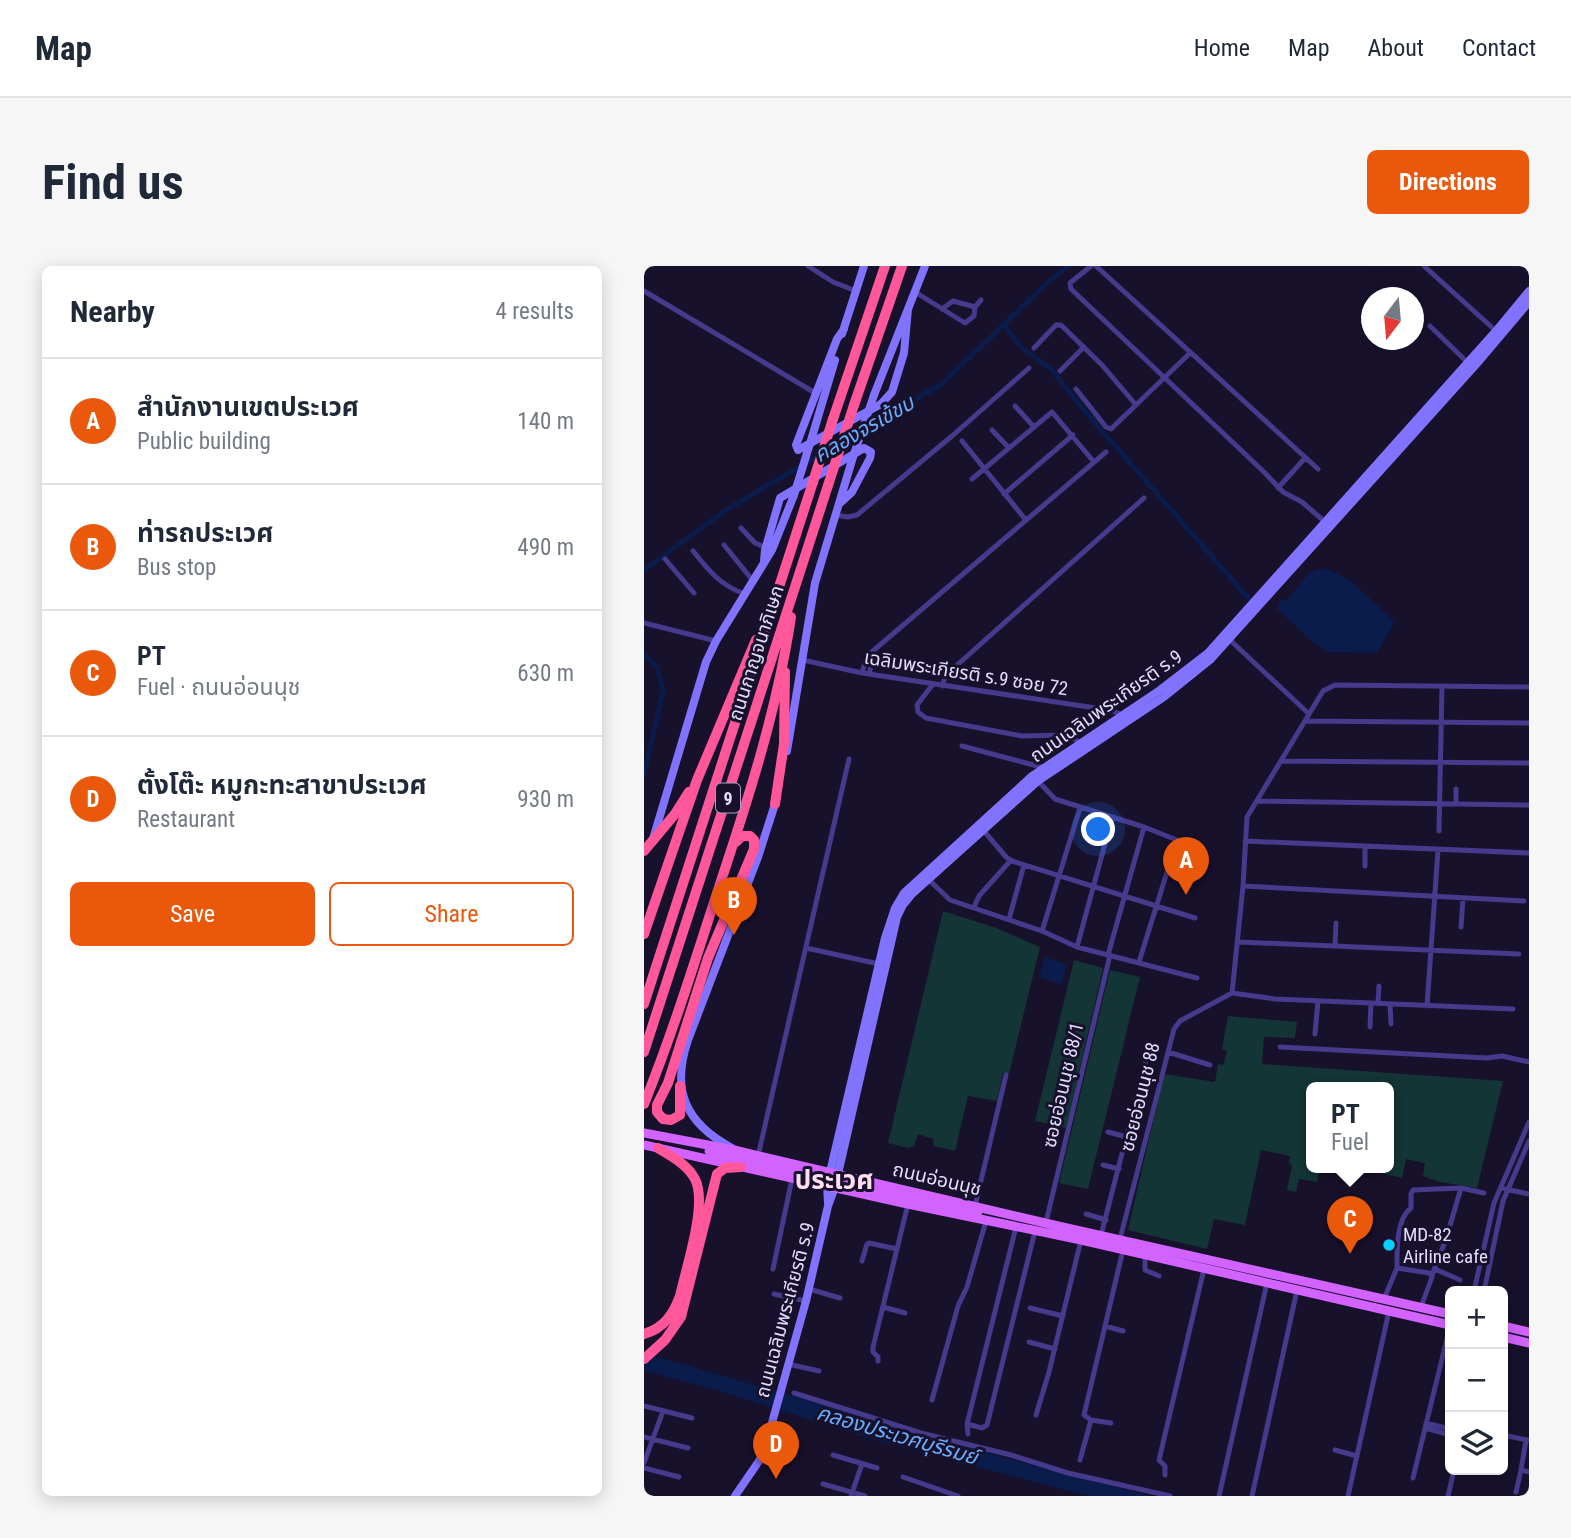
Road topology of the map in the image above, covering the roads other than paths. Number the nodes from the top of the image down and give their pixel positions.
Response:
1 (808, 266) edge
2 (864, 266) edge
3 (885, 266) edge
4 (902, 266) edge
5 (925, 266) edge
6 (1094, 266) edge
7 (1424, 266) edge
8 (644, 291) edge
9 (856, 291) junction
10 (1529, 291) edge
11 (915, 292) junction
12 (981, 300) dead end
13 (1529, 302) edge
14 (975, 307) junction
15 (908, 309) junction
16 (942, 309) junction
17 (1430, 326) dead end
18 (844, 329) junction
19 (1496, 331) junction
20 (1084, 347) junction
21 (1034, 348) dead end
22 (1190, 353) junction
23 (1467, 362) junction
24 (1029, 368) dead end
25 (1060, 371) dead end
26 (1163, 377) junction
27 (1076, 389) dead end
28 (817, 394) junction
29 (1136, 405) junction
30 (1016, 406) dead end
31 (1034, 427) junction
32 (992, 430) dead end
33 (1073, 435) junction
34 (961, 441) dead end
35 (1009, 448) junction
36 (1106, 452) dead end
37 (1305, 458) junction
38 (1094, 461) junction
39 (984, 469) junction
40 (1318, 469) dead end
41 (972, 479) dead end
42 (1278, 488) junction
43 (1004, 494) junction
44 (1144, 498) dead end
45 (838, 505) junction
46 (835, 515) junction
47 (1025, 519) junction
48 (1325, 522) junction
49 (741, 528) dead end
50 (724, 545) dead end
51 (765, 547) junction
52 (693, 551) dead end
53 (665, 559) dead end
54 (765, 564) junction
55 (754, 582) junction
56 (796, 585) junction
57 (694, 593) dead end
58 (746, 594) junction
59 (775, 600) junction
60 (644, 623) edge
61 (1230, 640) junction
62 (716, 641) junction
63 (785, 657) junction
64 (803, 660) junction
65 (866, 674) junction
66 (933, 684) junction
67 (942, 686) junction
68 (1441, 686) junction
69 (1529, 687) edge
70 (1308, 713) junction
71 (1124, 715) junction
72 (1304, 721) junction
73 (1441, 722) junction
74 (1529, 723) edge
75 (1082, 743) junction
76 (962, 746) dead end
77 (849, 759) dead end
78 (1282, 761) junction
79 (1441, 762) junction
80 (1529, 763) edge
81 (1045, 768) junction
82 (697, 780) junction
83 (1038, 781) junction
84 (1456, 789) dead end
85 (1257, 801) junction
86 (775, 804) junction
87 (1441, 804) junction
88 (1456, 804) junction
89 (1529, 805) edge
90 (1080, 808) junction
91 (1112, 818) junction
92 (1144, 827) junction
93 (983, 830) junction
94 (1440, 831) dead end
95 (1245, 841) junction
96 (652, 842) junction
97 (1365, 847) junction
98 (1438, 850) junction
99 (644, 851) edge
100 (1529, 853) edge
101 (1011, 860) junction
102 (1024, 865) junction
103 (1365, 866) dead end
104 (723, 875) junction
105 (1058, 876) junction
106 (928, 879) junction
107 (1092, 885) junction
108 (1243, 886) junction
109 (1123, 895) junction
110 (1435, 897) junction
111 (1463, 898) junction
112 (1524, 901) dead end
113 (1157, 905) junction
114 (974, 908) junction
115 (1195, 918) dead end
116 (1009, 919) junction
117 (1336, 923) dead end
118 (1461, 928) dead end
119 (1042, 931) junction
120 (644, 934) edge
121 (1238, 942) junction
122 (1335, 946) junction
123 (1077, 947) junction
124 (806, 948) junction
125 (1432, 951) junction
126 (1519, 954) dead end
127 (1109, 955) junction
128 (1139, 962) junction
129 (879, 964) junction
130 (1197, 978) dead end
131 (1378, 986) dead end
132 (1232, 993) junction
133 (1318, 1001) junction
134 (1374, 1003) junction
135 (644, 1004) edge
136 (1390, 1004) junction
137 (1427, 1006) junction
138 (1513, 1009) dead end
139 (1391, 1024) dead end
140 (1370, 1027) dead end
141 (1315, 1034) dead end
142 (1280, 1047) dead end
143 (1149, 1049) dead end
144 (644, 1052) edge
145 (1168, 1052) junction
146 (1529, 1062) edge
147 (1210, 1065) dead end
148 (1006, 1076) dead end
149 (680, 1086) junction
150 (664, 1090) junction
151 (644, 1106) edge
152 (1529, 1122) edge
153 (1108, 1132) dead end
154 (644, 1133) edge
155 (1127, 1137) junction
156 (1529, 1141) edge
157 (644, 1143) edge
158 (658, 1144) junction
159 (734, 1150) junction
160 (758, 1156) junction
161 (1103, 1165) dead end
162 (741, 1167) junction
163 (808, 1168) junction
164 (1118, 1169) junction
165 (834, 1173) junction
166 (792, 1178) junction
167 (860, 1179) junction
168 (805, 1181) junction
169 (831, 1186) junction
170 (1500, 1186) junction
171 (1461, 1188) junction
172 (1508, 1190) junction
173 (858, 1192) junction
174 (1484, 1193) dead end
175 (1529, 1194) edge
176 (908, 1204) junction
177 (977, 1209) junction
178 (1086, 1214) dead end
179 (1105, 1220) junction
180 (986, 1221) junction
181 (1046, 1222) junction
182 (1016, 1227) junction
183 (1034, 1228) junction
184 (1056, 1231) junction
185 (1101, 1235) junction
186 (1121, 1239) junction
187 (1081, 1240) junction
188 (897, 1249) junction
189 (1123, 1250) junction
190 (1145, 1255) junction
191 (862, 1261) dead end
192 (1397, 1268) junction
193 (773, 1269) dead end
194 (1204, 1269) junction
195 (1433, 1272) junction
196 (1159, 1276) dead end
197 (1460, 1280) dead end
198 (1267, 1283) junction
199 (1475, 1286) edge
200 (1485, 1286) edge
201 (808, 1289) junction
202 (1297, 1290) junction
203 (774, 1294) dead end
204 (840, 1298) dead end
205 (1384, 1300) junction
206 (806, 1301) junction
207 (883, 1307) junction
208 (1421, 1307) junction
209 (1030, 1308) dead end
210 (1389, 1311) junction
211 (678, 1313) junction
212 (905, 1313) dead end
213 (1445, 1313) edge
214 (1063, 1316) junction
215 (1445, 1324) edge
216 (1105, 1326) junction
217 (1508, 1327) edge
218 (1123, 1331) dead end
219 (1529, 1332) edge
220 (644, 1335) edge
221 (1508, 1338) edge
222 (1029, 1342) dead end
223 (1529, 1343) edge
224 (1445, 1346) edge
225 (1055, 1349) junction
226 (644, 1359) edge
227 (878, 1361) dead end
228 (788, 1364) junction
229 (819, 1371) dead end
230 (794, 1393) dead end
231 (932, 1400) dead end
232 (644, 1406) edge
233 (663, 1411) junction
234 (1036, 1415) dead end
235 (692, 1418) dead end
236 (1091, 1420) junction
237 (1111, 1423) dead end
238 (967, 1424) junction
239 (1426, 1426) junction
240 (1445, 1428) edge
241 (1445, 1433) edge
242 (968, 1434) dead end
243 (1508, 1436) edge
244 (644, 1437) edge
245 (654, 1439) junction
246 (1527, 1440) edge
247 (688, 1448) dead end
248 (1335, 1450) dead end
249 (833, 1455) dead end
250 (1357, 1456) junction
251 (1080, 1460) dead end
252 (862, 1464) junction
253 (644, 1466) edge
254 (877, 1468) dead end
255 (1521, 1469) junction
256 (1529, 1472) edge
257 (1165, 1475) dead end
258 (1453, 1475) edge
259 (679, 1477) dead end
260 (903, 1477) dead end
261 (1413, 1478) dead end
262 (823, 1484) dead end
263 (1516, 1492) dead end
264 (935, 1493) edge
265 (852, 1494) edge
266 (735, 1496) edge
267 (864, 1496) edge
268 (958, 1496) edge
269 (1170, 1496) edge
270 (1219, 1496) edge
271 (1252, 1496) edge
272 (1348, 1496) edge
273 (1448, 1496) edge

1 - 9 street
2 - 9 main road
3 - 59 highway, ถนนกาญจนาภิเษก / 9, bridge
4 - 56 highway, ถนนกาญจนาภิเษก / 9, bridge
5 - 11 main road
6 - 22 street
6 - 26 street
7 - 19 street
8 - 28 street
9 - 18 main road
10 - 19 main road, ถนนเฉลิมพระเกียรติ ร.9
11 - 15 main road
11 - 16 street
12 - 14 street
13 - 61 main road, ถนนเฉลิมพระเกียรติ ร.9
14 - 16 street
14 - 16 street
15 - 28 main road
15 - 45 main road, bridge
17 - 23 street
18 - 28 main road
18 - 54 main road, bridge
19 - 23 main road, ถนนเฉลิมพระเกียรติ ร.9
20 - 21 street
20 - 25 street
20 - 29 street
22 - 26 street
22 - 37 street
23 - 48 main road, ถนนเฉลิมพระเกียรติ ร.9
24 - 46 street
26 - 29 street
26 - 42 street
27 - 29 street
30 - 31 street
31 - 33 street
31 - 35 street
32 - 35 street
33 - 38 street
33 - 43 street
34 - 39 street
35 - 39 street
36 - 38 street
37 - 40 street
37 - 42 street
38 - 47 street
39 - 41 street
39 - 43 street
42 - 48 street
43 - 47 street
44 - 67 street
45 - 46 main road
45 - 51 main road
46 - 64 main road
47 - 65 street
48 - 71 main road, ถนนเฉลิมพระเกียรติ ร.9
49 - 51 street
50 - 55 street
51 - 54 main road
52 - 58 street
53 - 57 street
54 - 55 main road
55 - 58 main road
56 - 63 highway
56 - 144 highway, ถนนกาญจนาภิเษก / 9
58 - 62 main road
59 - 82 highway
59 - 135 highway, ถนนกาญจนาภิเษก / 9
60 - 62 street
61 - 70 street
61 - 83 main road, ถนนเฉลิมพระเกียรติ ร.9
62 - 96 main road
63 - 86 highway
63 - 104 highway
64 - 65 street, เฉลิมพระเกียรติ ร.9 ซอย 72
64 - 86 main road
65 - 66 street, เฉลิมพระเกียรติ ร.9 ซอย 72
66 - 67 street, เฉลิมพระเกียรติ ร.9 ซอย 72
66 - 75 street
67 - 71 street, เฉลิมพระเกียรติ ร.9 ซอย 72
68 - 69 street
68 - 70 street
68 - 73 street
70 - 72 street
71 - 75 main road, ถนนเฉลิมพระเกียรติ ร.9
72 - 73 street
72 - 78 street
73 - 74 street
73 - 79 street
75 - 81 main road, ถนนเฉลิมพระเกียรติ ร.9
76 - 81 street
77 - 124 street
78 - 79 street
78 - 85 street
79 - 80 street
79 - 87 street
81 - 129 main road, ถนนเฉลิมพระเกียรติ ร.9
82 - 96 highway
82 - 120 highway
83 - 90 street
83 - 93 main road, ถนนเฉลิมพระเกียรติ ร.9
84 - 88 street
85 - 87 street
85 - 95 street
86 - 149 main road
87 - 88 street
87 - 94 street
88 - 89 street
90 - 91 street
90 - 105 street
91 - 92 street
91 - 107 street
92 - 109 street, ซอยอ่อนนุช 88/1
92 - 113 street
93 - 101 street
93 - 106 main road, ถนนเฉลิมพระเกียรติ ร.9
95 - 97 street
95 - 108 street
96 - 99 highway
97 - 98 street
97 - 103 street
98 - 100 street
98 - 110 street
101 - 102 street
101 - 114 street
102 - 105 street
102 - 116 street
104 - 150 highway
104 - 151 highway
105 - 107 street
105 - 119 street
106 - 114 street
106 - 165 main road, ถนนเฉลิมพระเกียรติ ร.9
107 - 109 street
107 - 123 street
108 - 110 street
108 - 121 street
109 - 113 street
109 - 127 street, ซอยอ่อนนุช 88/1
110 - 111 street
110 - 125 street
111 - 112 street
111 - 118 street
113 - 115 street
113 - 128 street
114 - 116 street
116 - 119 street
117 - 122 street
119 - 123 street
121 - 122 street
121 - 132 street
122 - 125 street
123 - 127 street
124 - 129 street
124 - 160 street
125 - 126 street
125 - 137 street
127 - 128 street
127 - 181 street, ซอยอ่อนนุช 88/1
128 - 130 street
129 - 165 main road, ถนนเฉลิมพระเกียรติ ร.9
131 - 134 street
132 - 133 street
132 - 145 street, ซอยอ่อนนุช 88
133 - 134 street
133 - 141 street
134 - 136 street
134 - 140 street
136 - 137 street
136 - 139 street
137 - 138 street
142 - 146 street
143 - 155 street
145 - 147 street
145 - 186 street, ซอยอ่อนนุช 88
148 - 177 street
149 - 150 highway
149 - 159 main road
150 - 151 highway
152 - 170 street
153 - 155 street
154 - 158 main road, ถนนอ่อนนุช
154 - 159 main road, ถนนอ่อนนุช
155 - 164 street
156 - 172 street
157 - 158 main road, ถนนอ่อนนุช
158 - 162 main road, ถนนอ่อนนุช
158 - 177 main road, ถนนอ่อนนุช, bridge
158 - 211 highway
159 - 160 main road, ถนนอ่อนนุช
160 - 163 main road, ถนนอ่อนนุช
161 - 164 street
162 - 166 main road, ถนนอ่อนนุช
162 - 211 highway
163 - 165 main road, ถนนอ่อนนุช
163 - 168 main road
164 - 179 street
165 - 167 main road, ถนนอ่อนนุช
165 - 169 main road, ถนนเฉลิมพระเกียรติ ร.9
166 - 168 main road, ถนนอ่อนนุช
166 - 193 street
167 - 173 main road
167 - 177 main road, ถนนอ่อนนุช
168 - 169 main road, ถนนอ่อนนุช
169 - 173 main road, ถนนอ่อนนุช
169 - 201 main road, ถนนเฉลิมพระเกียรติ ร.9
170 - 172 street
170 - 199 street
171 - 174 street
171 - 192 street
171 - 195 street
172 - 175 street
172 - 200 street
173 - 176 main road, ถนนอ่อนนุช
176 - 180 main road, ถนนอ่อนนุช
176 - 188 street
177 - 181 main road, ถนนอ่อนนุช
177 - 183 main road, ถนนอ่อนนุช
178 - 179 street
179 - 185 street
180 - 182 main road, ถนนอ่อนนุช
180 - 231 street
181 - 184 main road, ถนนอ่อนนุช
182 - 183 main road, ถนนอ่อนนุช
182 - 238 street
183 - 184 main road, ถนนอ่อนนุช
183 - 238 street
184 - 185 main road, ถนนอ่อนนุช
184 - 187 main road, ถนนอ่อนนุช
185 - 186 main road, ถนนอ่อนนุช
186 - 205 main road, ถนนอ่อนนุช
187 - 189 main road, ถนนอ่อนนุช
187 - 214 street
188 - 191 street
188 - 207 street
189 - 190 main road, ถนนอ่อนนุช
189 - 216 street
190 - 194 main road, ถนนอ่อนนุช
190 - 196 street
192 - 195 street
192 - 205 street
194 - 198 main road, ถนนอ่อนนุช
194 - 257 street
195 - 197 street
195 - 208 street
198 - 202 main road, ถนนอ่อนนุช
198 - 270 street
201 - 204 street
201 - 206 main road, ถนนเฉลิมพระเกียรติ ร.9
202 - 210 main road, ถนนอ่อนนุช
202 - 271 street
203 - 206 street
205 - 208 main road, ถนนอ่อนนุช
206 - 228 main road, ถนนเฉลิมพระเกียรติ ร.9
207 - 212 street
207 - 227 street
208 - 213 main road, ถนนอ่อนนุช
209 - 214 street
210 - 215 main road, ถนนอ่อนนุช
210 - 250 street
211 - 220 highway
211 - 226 highway
214 - 225 street
216 - 218 street
216 - 236 street
217 - 219 main road
221 - 223 main road
222 - 225 street
224 - 239 street
225 - 234 street
228 - 229 street
228 - 266 main road, ถนนเฉลิมพระเกียรติ ร.9
230 - 269 street
232 - 233 street
233 - 235 street
233 - 245 street
236 - 237 street
236 - 251 street
238 - 242 street
239 - 240 street
239 - 241 street
239 - 261 street
243 - 246 street
244 - 245 street
245 - 247 street
245 - 253 street
246 - 255 street
248 - 250 street
249 - 252 street
250 - 272 street
252 - 254 street
252 - 265 street
253 - 259 street
255 - 256 street
255 - 263 street
258 - 273 street
260 - 264 street
262 - 265 street
264 - 268 street
265 - 267 street

